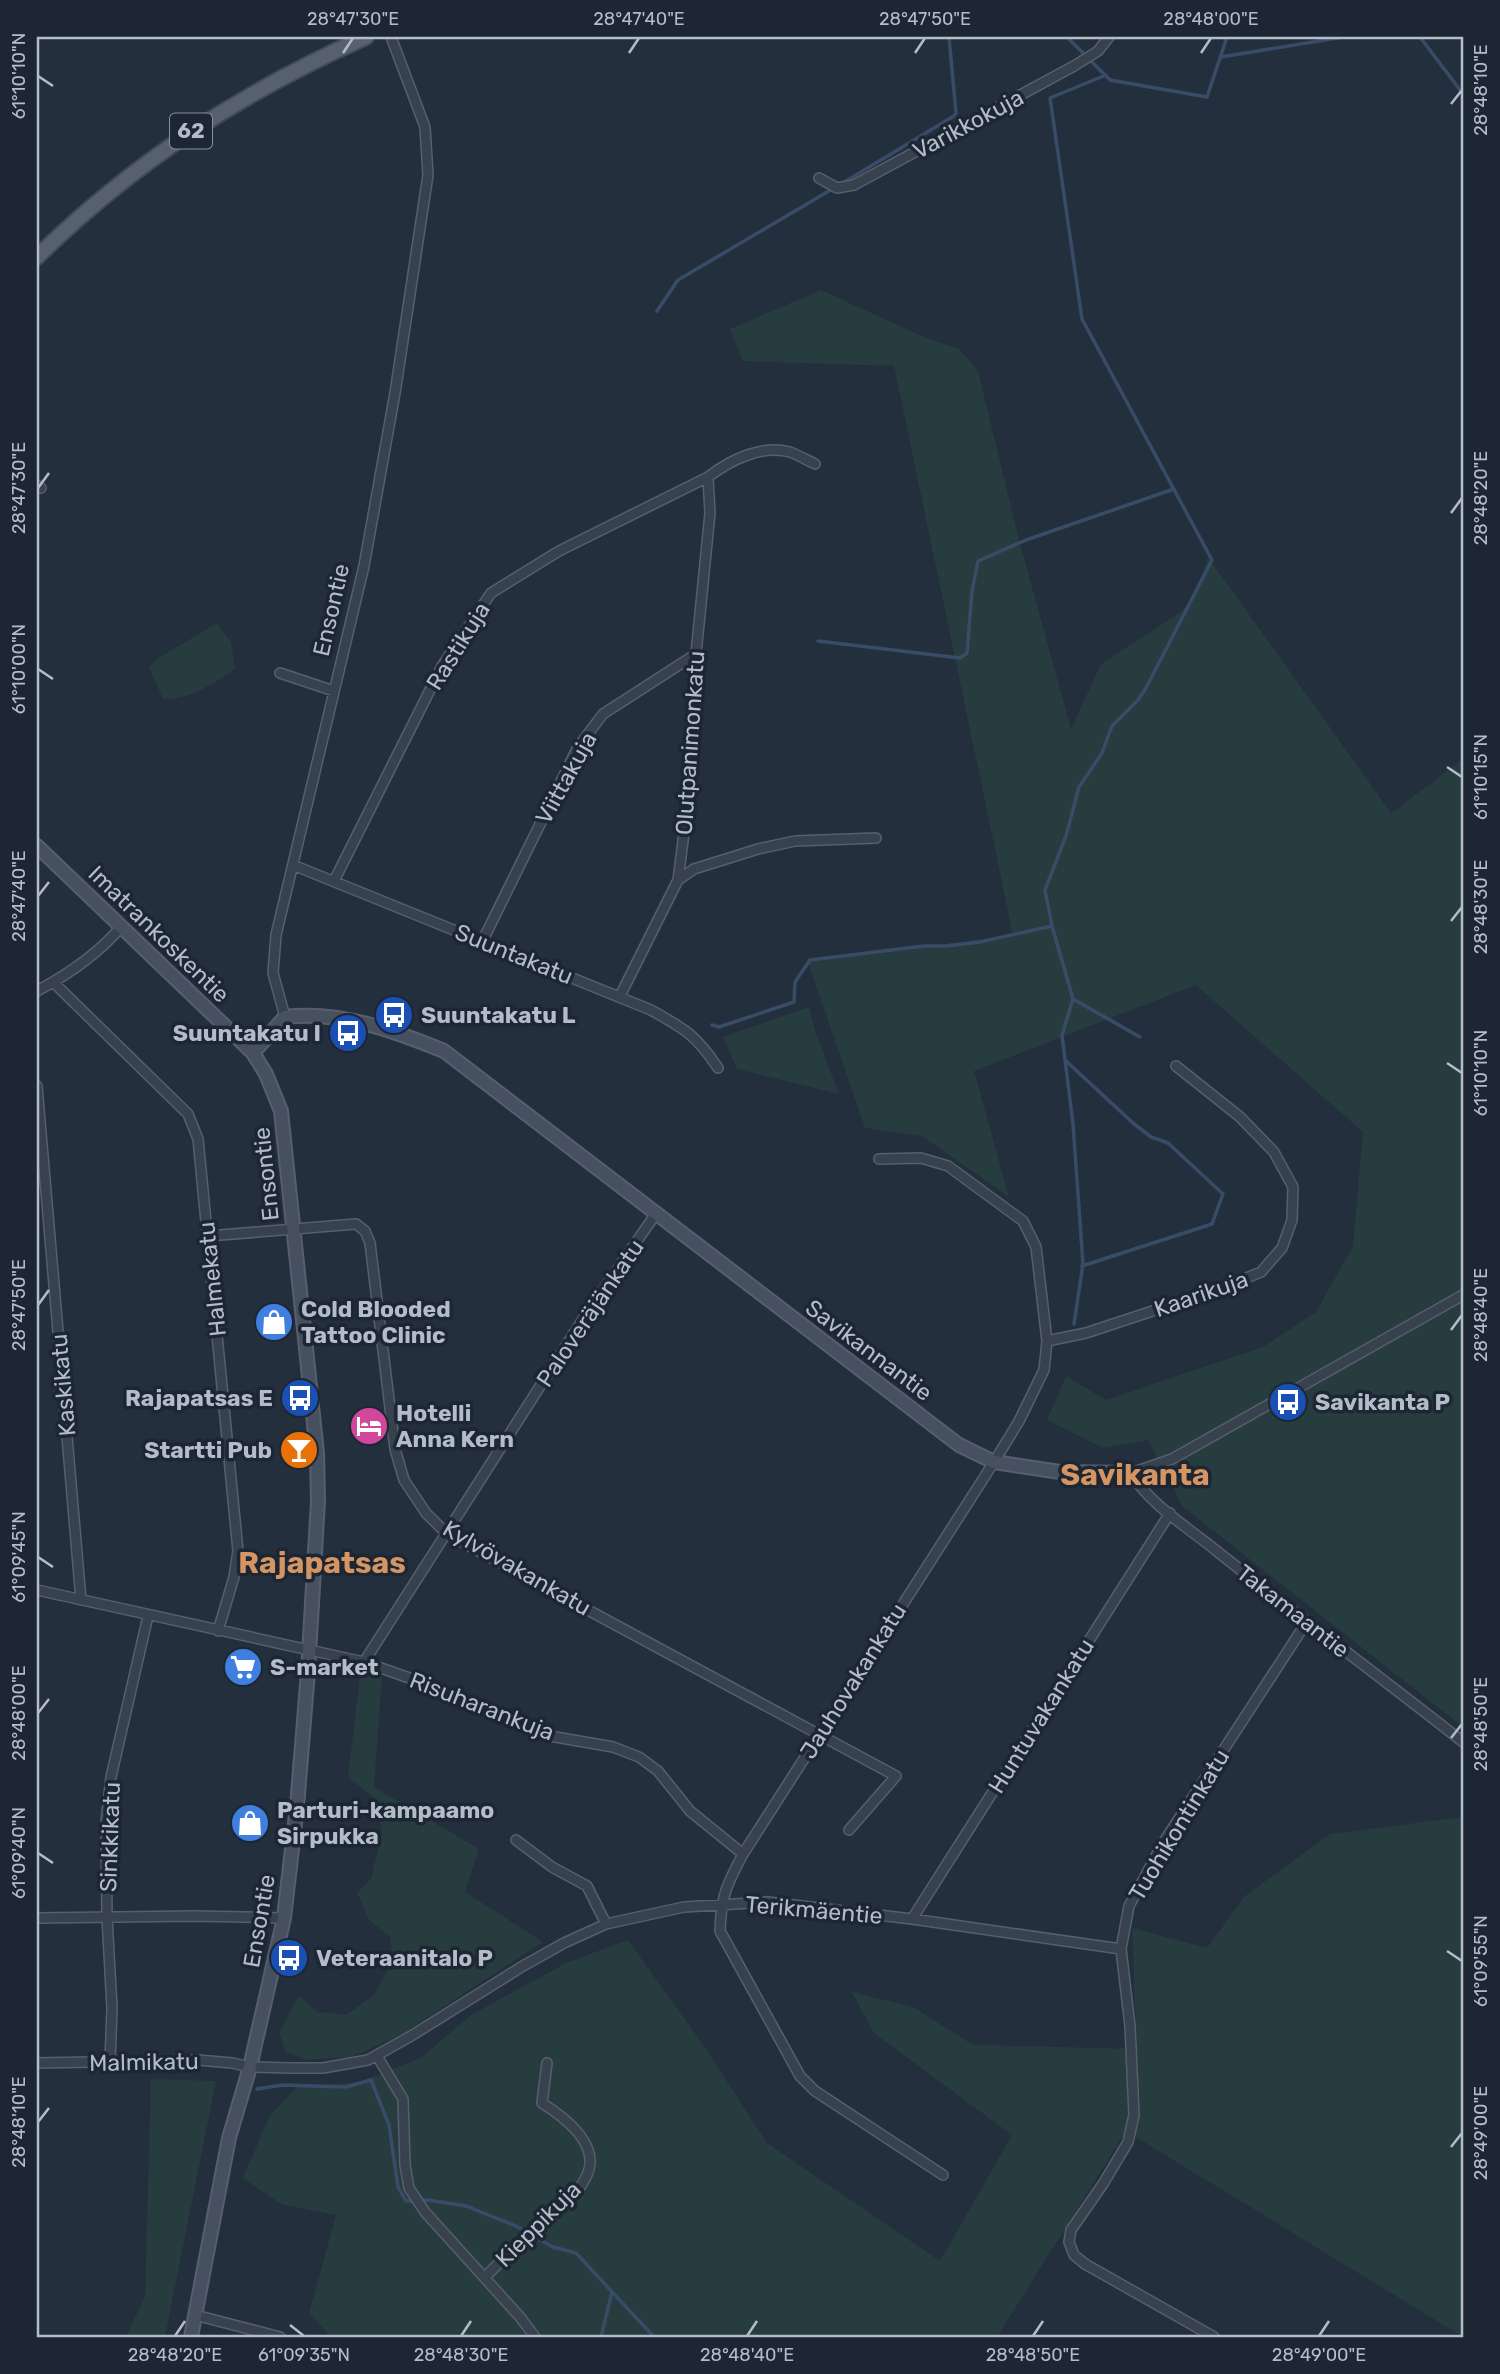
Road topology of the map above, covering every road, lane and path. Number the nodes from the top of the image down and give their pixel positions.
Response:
1 (366, 37) edge
2 (391, 37) edge
3 (1109, 37) edge
4 (820, 178) dead end
5 (37, 257) edge
6 (815, 464) dead end
7 (708, 477) junction
8 (695, 654) junction
9 (280, 673) dead end
10 (334, 691) junction
11 (876, 838) dead end
12 (37, 846) edge
13 (293, 865) junction
14 (678, 880) junction
15 (334, 881) junction
16 (121, 927) junction
17 (482, 942) junction
18 (53, 982) junction
19 (37, 991) edge
20 (620, 996) junction
21 (285, 1017) junction
22 (253, 1053) junction
23 (1176, 1066) dead end
24 (718, 1068) dead end
25 (37, 1086) edge
26 (879, 1159) dead end
27 (657, 1212) junction
28 (293, 1230) junction
29 (208, 1236) junction
30 (1463, 1295) edge
31 (1047, 1341) junction
32 (993, 1462) junction
33 (1131, 1473) junction
34 (1170, 1513) junction
35 (447, 1534) junction
36 (37, 1590) edge
37 (81, 1600) junction
38 (148, 1616) junction
39 (1306, 1623) junction
40 (218, 1631) junction
41 (309, 1651) junction
42 (364, 1662) junction
43 (820, 1734) junction
44 (1463, 1742) edge
45 (849, 1830) dead end
46 (516, 1840) dead end
47 (743, 1853) junction
48 (721, 1904) junction
49 (107, 1917) junction
50 (284, 1917) junction
51 (37, 1918) edge
52 (912, 1919) junction
53 (606, 1924) junction
54 (1121, 1949) junction
55 (377, 2056) junction
56 (37, 2063) edge
57 (110, 2063) junction
58 (547, 2063) dead end
59 (250, 2067) junction
60 (943, 2175) dead end
61 (485, 2277) junction
62 (195, 2315) junction
63 (191, 2337) edge
64 (280, 2337) edge
65 (536, 2337) edge
66 (1214, 2337) edge

1 - 5 main road, 62
2 - 10 street, Ensontie
3 - 4 street, Varikkokuja
6 - 7 street, Rastikuja
7 - 8 street, Olutpanimonkatu
7 - 15 street, Rastikuja
8 - 14 street, Olutpanimonkatu
8 - 17 street, Viittakuja
9 - 10 street
10 - 13 street, Ensontie
11 - 14 street
12 - 16 street, Imatrankoskentie
13 - 15 street, Suuntakatu
13 - 21 street, Ensontie
14 - 20 street, Olutpanimonkatu
15 - 17 street, Suuntakatu
16 - 18 street
16 - 22 street, Imatrankoskentie
17 - 20 street, Suuntakatu
18 - 19 street
18 - 29 street, Halmekatu
20 - 24 street, Suuntakatu
21 - 22 street
21 - 27 street, Savikannantie
22 - 28 street, Ensontie
23 - 31 street, Kaarikuja
25 - 37 street, Kaskikatu
26 - 31 street, Jauhovakankatu
27 - 32 street, Savikannantie
27 - 35 street, Paloveräjänkatu
28 - 29 street, Kylvövakankatu
28 - 35 street, Kylvövakankatu
28 - 41 street, Ensontie
29 - 40 street, Halmekatu
30 - 33 street, Savikannantie
31 - 32 street, Jauhovakankatu
32 - 33 street, Savikannantie
32 - 43 street, Jauhovakankatu
33 - 34 street, Takamaantie
34 - 39 street, Takamaantie
34 - 52 street, Huntuvakankatu
35 - 42 street, Paloveräjänkatu
35 - 43 street, Kylvövakankatu
36 - 37 street, Risuharankuja
37 - 38 street, Risuharankuja
38 - 40 street, Risuharankuja
38 - 49 street, Sinkkikatu
39 - 44 street, Takamaantie
39 - 54 street, Tuohikontinkatu
40 - 41 street, Risuharankuja
41 - 42 street, Risuharankuja
41 - 50 street, Ensontie
42 - 47 street, Risuharankuja
43 - 45 street, Kylvövakankatu
43 - 47 street, Jauhovakankatu
46 - 53 street
47 - 48 street, Jauhovakankatu
48 - 52 street, Terikmäentie
48 - 53 street, Terikmäentie
48 - 60 street
49 - 50 street
49 - 51 street
49 - 57 street, Sinkkikatu
50 - 59 street, Ensontie
52 - 54 street, Terikmäentie
53 - 55 street, Terikmäentie
54 - 66 street, Tuohikontinkatu
55 - 59 street, Terikmäentie
55 - 61 street
56 - 57 street, Malmikatu
57 - 59 street, Malmikatu
58 - 61 street, Kieppikuja
59 - 62 street, Ensontie
61 - 65 street
62 - 63 street, Ensontie
62 - 64 street

